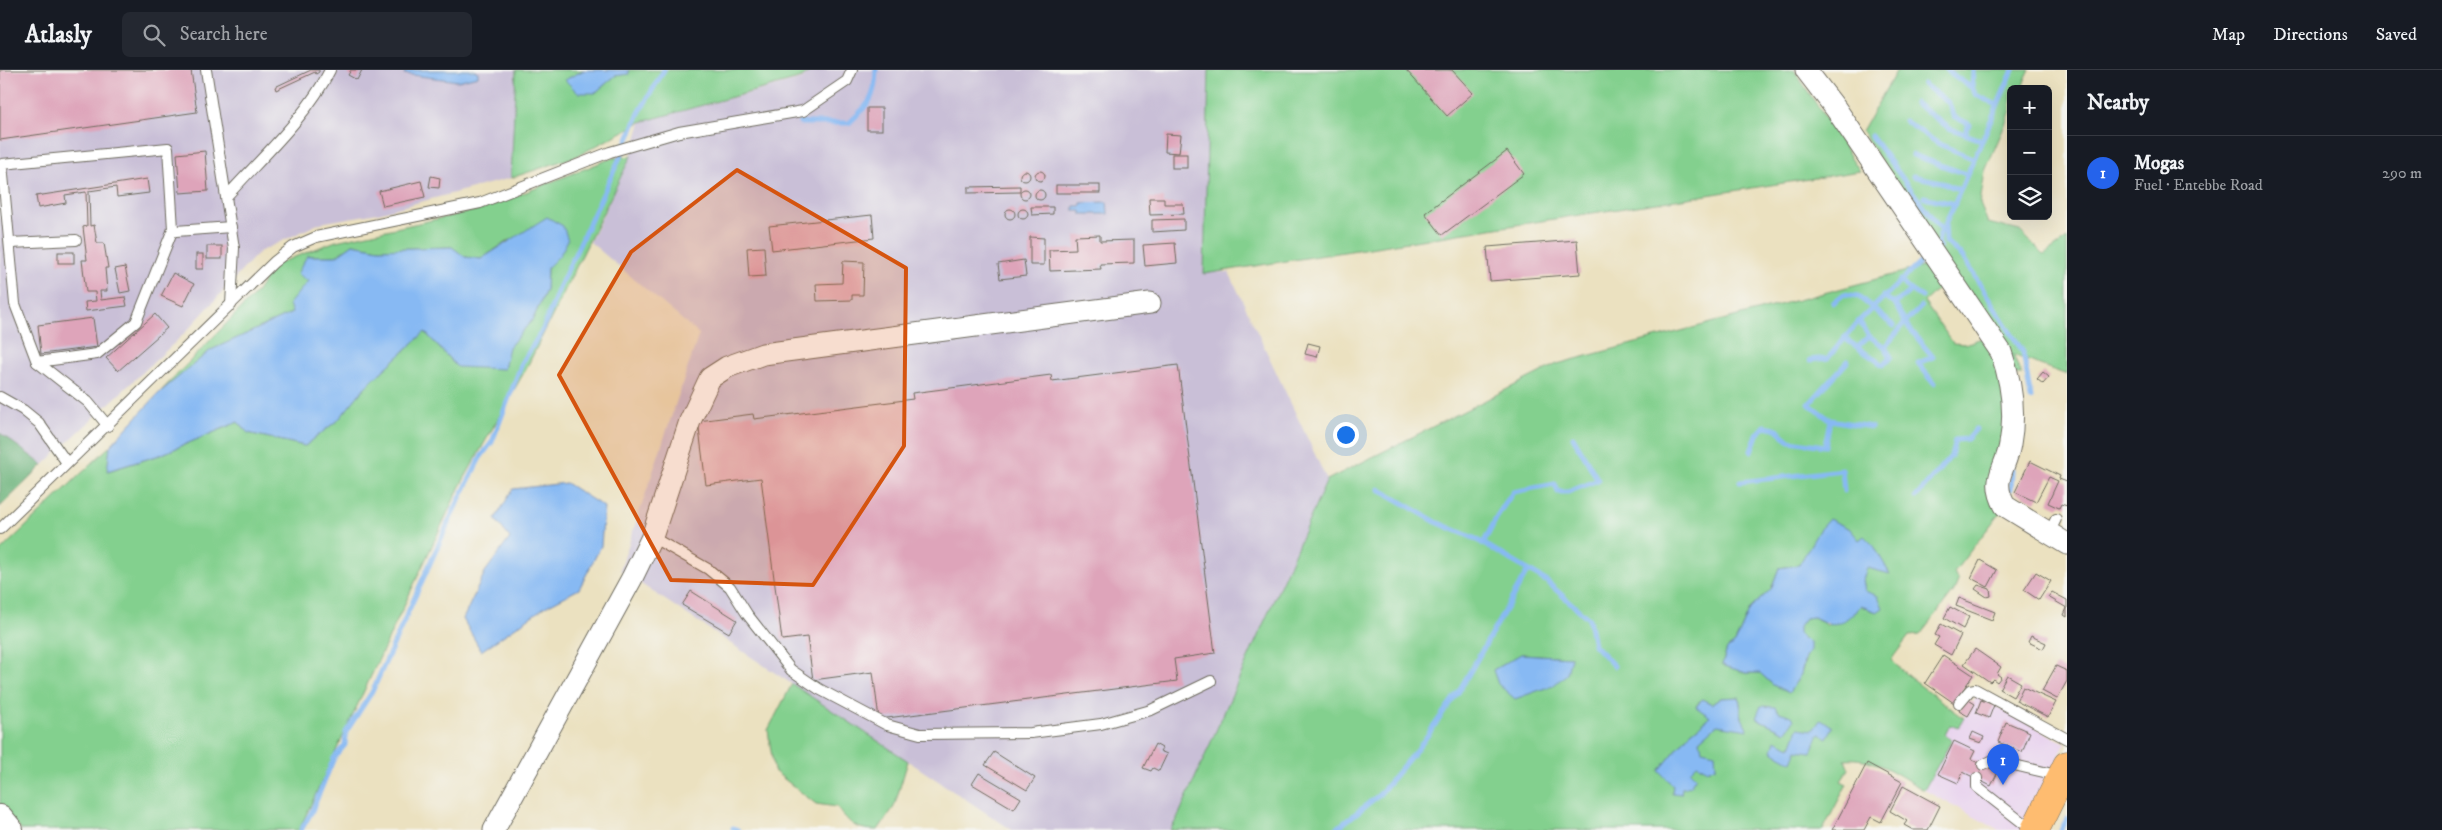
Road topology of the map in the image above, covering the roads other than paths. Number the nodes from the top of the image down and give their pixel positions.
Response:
1 (206, 70) edge
2 (330, 70) edge
3 (852, 70) edge
4 (1806, 70) edge
5 (226, 197) junction
6 (231, 227) junction
7 (173, 229) junction
8 (76, 240) dead end
9 (10, 243) junction
10 (1150, 303) dead end
11 (231, 305) junction
12 (37, 362) junction
13 (0, 396) edge
14 (108, 426) junction
15 (67, 463) junction
16 (0, 529) edge
17 (2057, 532) edge
18 (652, 537) junction
19 (1211, 681) dead end
20 (1959, 703) dead end
21 (2067, 739) edge
22 (1983, 765) dead end
23 (2064, 770) edge
24 (1977, 778) dead end
25 (0, 818) edge
26 (10, 830) edge
27 (494, 830) edge
28 (2034, 830) edge

1 - 5 lane
2 - 5 lane
3 - 11 lane
4 - 17 street
5 - 6 lane
6 - 7 lane
6 - 11 lane
7 - 9 lane
7 - 12 lane
8 - 9 lane
9 - 12 lane
10 - 18 street
11 - 14 lane
12 - 14 lane
13 - 15 lane
14 - 15 lane
15 - 16 lane
18 - 19 lane
18 - 27 street
20 - 21 lane
22 - 23 lane
23 - 28 main road
24 - 28 lane
25 - 26 street

